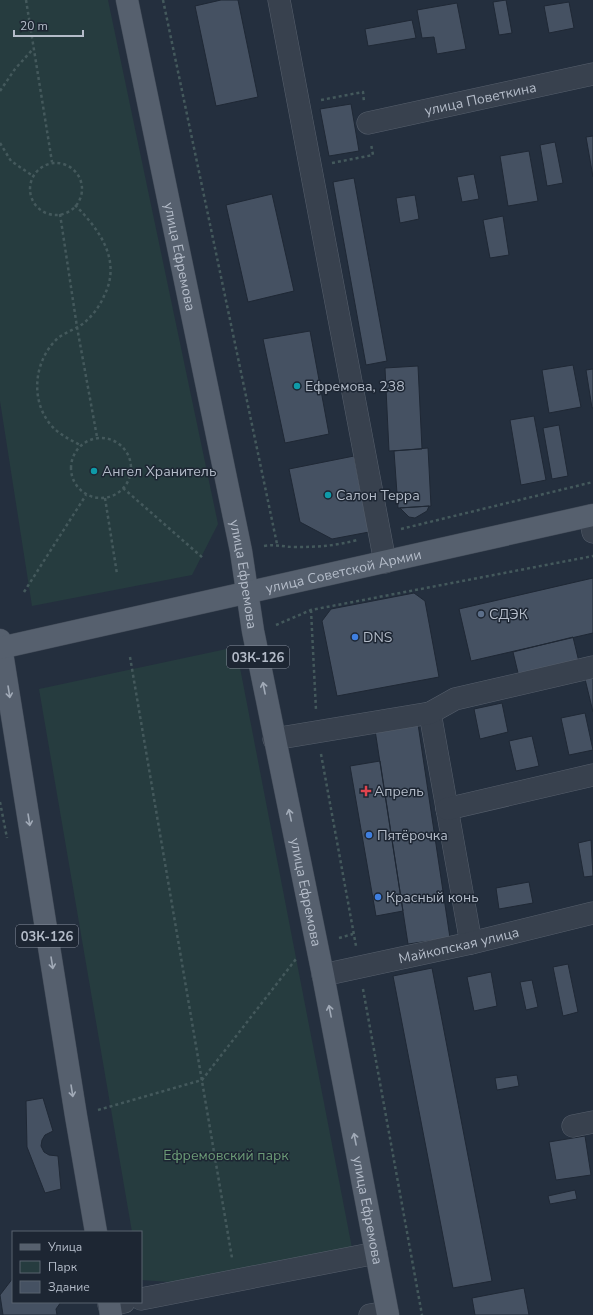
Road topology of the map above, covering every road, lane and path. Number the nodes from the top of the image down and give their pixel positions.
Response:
1 (26, 0) edge
2 (127, 0) edge
3 (163, 0) edge
4 (279, 0) edge
5 (33, 48) junction
6 (593, 74) edge
7 (0, 91) edge
8 (368, 123) dead end
9 (0, 143) edge
10 (52, 162) junction
11 (32, 176) junction
12 (75, 205) junction
13 (60, 214) junction
14 (78, 327) junction
15 (97, 437) junction
16 (80, 445) junction
17 (593, 482) edge
18 (123, 488) junction
19 (86, 495) junction
20 (105, 498) junction
21 (592, 521) edge
22 (381, 534) junction
23 (277, 544) junction
24 (258, 547) dead end
25 (593, 556) edge
26 (203, 558) dead end
27 (385, 562) junction
28 (117, 574) dead end
29 (24, 592) dead end
30 (248, 593) junction
31 (270, 627) dead end
32 (0, 646) edge
33 (130, 657) dead end
34 (593, 666) edge
35 (430, 713) junction
36 (274, 739) junction
37 (593, 775) edge
38 (447, 809) junction
39 (593, 913) edge
40 (353, 934) dead end
41 (335, 940) dead end
42 (471, 943) junction
43 (300, 954) dead end
44 (323, 975) junction
45 (202, 1080) junction
46 (76, 1116) junction
47 (96, 1231) edge
48 (376, 1253) junction
49 (232, 1259) dead end
50 (142, 1299) edge
51 (382, 1314) edge

1 - 5 path
2 - 30 main road, улица Ефремова / 03К-126
3 - 23 path
4 - 22 street
5 - 7 path
5 - 10 path
6 - 8 street, улица Поветкина
9 - 11 path
10 - 11 path
10 - 12 path
11 - 13 path
12 - 13 path
12 - 14 path
13 - 14 path
14 - 15 path
14 - 16 path
15 - 16 path
15 - 18 path
16 - 19 path
17 - 22 path
18 - 20 path
18 - 26 path
19 - 20 path
19 - 29 path
20 - 28 path
21 - 27 main road, улица Советской Армии
22 - 23 path
22 - 27 street
23 - 24 path
25 - 31 path
27 - 30 main road, улица Советской Армии
30 - 32 main road, улица Советской Армии
36 -> 30 main road, улица Ефремова / 03К-126
32 -> 46 main road, 03К-126
33 - 45 path
34 - 35 street
35 - 36 street
35 - 38 street
44 -> 36 main road, улица Ефремова / 03К-126
37 - 38 street
38 - 42 street
39 - 42 street, Майкопская улица
40 - 41 path
42 - 44 street, Майкопская улица
43 - 45 path
48 -> 44 main road, улица Ефремова / 03К-126
45 - 46 path
45 - 49 path
46 - 47 main road, 03К-126
48 - 50 street
48 - 51 main road, улица Ефремова / 03К-126

